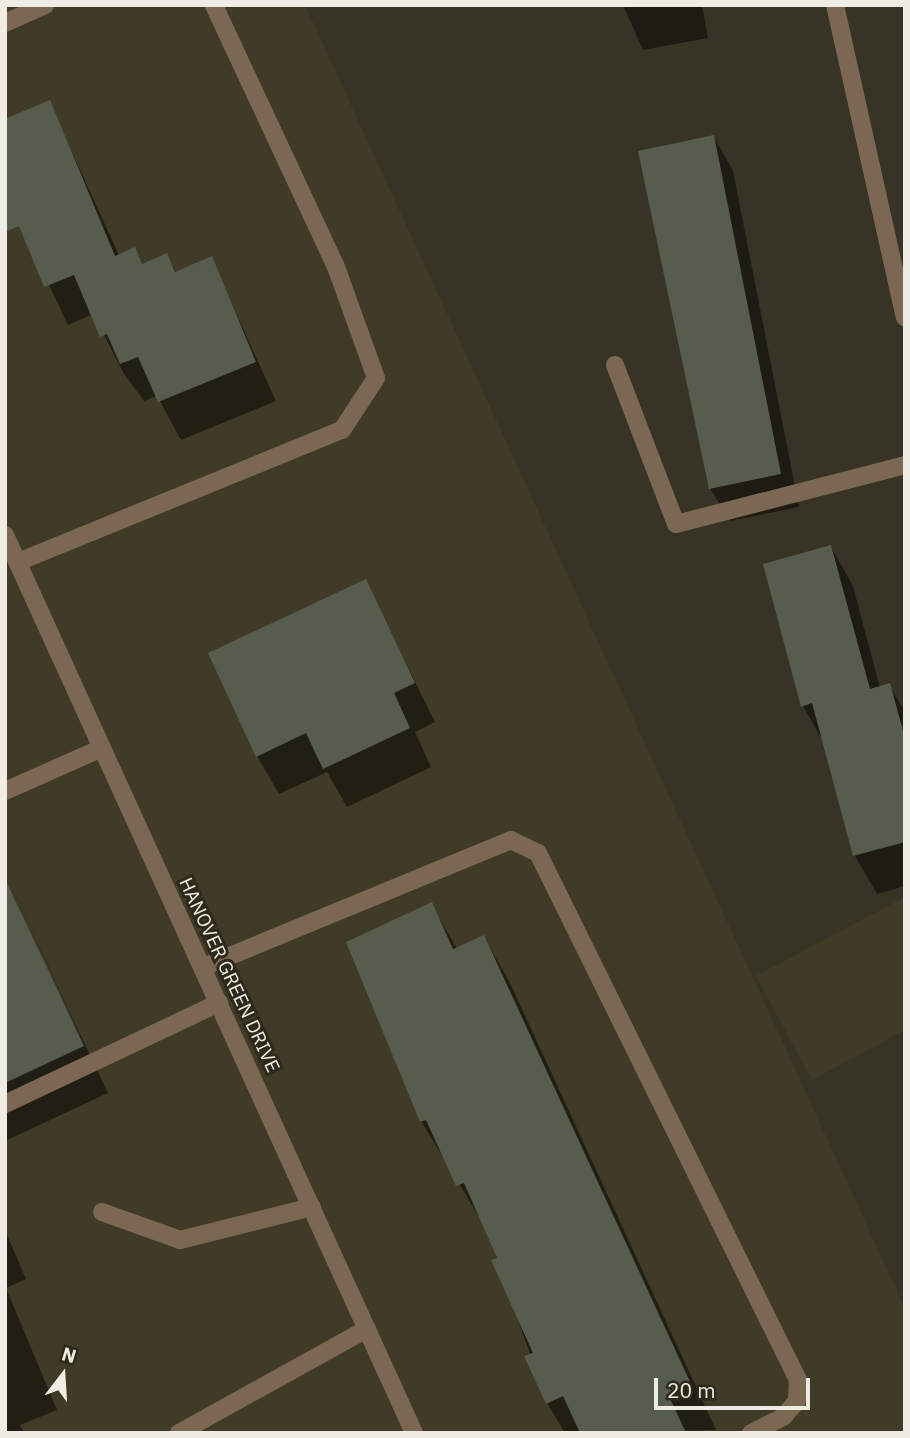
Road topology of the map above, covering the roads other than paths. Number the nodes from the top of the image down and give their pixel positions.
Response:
1 (45, 5) edge
2 (214, 5) edge
3 (835, 5) edge
4 (5, 23) edge
5 (905, 317) edge
6 (615, 365) dead end
7 (905, 465) edge
8 (5, 535) edge
9 (18, 562) junction
10 (102, 748) junction
11 (5, 791) edge
12 (203, 967) junction
13 (219, 1003) junction
14 (5, 1104) edge
15 (312, 1207) junction
16 (102, 1212) dead end
17 (367, 1329) junction
18 (179, 1433) edge
19 (414, 1433) edge
20 (751, 1433) edge

1 - 4 street
2 - 9 street
3 - 5 street
6 - 7 street
8 - 9 street, HANOVER GREEN DRIVE
9 - 10 street, HANOVER GREEN DRIVE
10 - 11 street
10 - 12 street, HANOVER GREEN DRIVE
12 - 13 street, HANOVER GREEN DRIVE
12 - 20 street
13 - 14 street
13 - 15 street, HANOVER GREEN DRIVE
15 - 16 street
15 - 17 street, HANOVER GREEN DRIVE
17 - 18 street
17 - 19 street, HANOVER GREEN DRIVE

